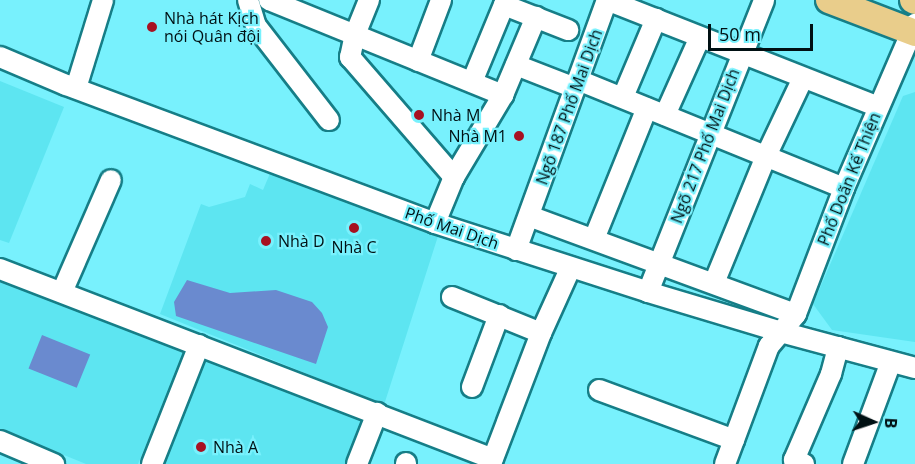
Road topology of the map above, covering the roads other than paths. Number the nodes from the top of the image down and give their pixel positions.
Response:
1 (103, 0) edge
2 (248, 0) edge
3 (269, 0) edge
4 (369, 0) edge
5 (441, 0) edge
6 (764, 0) edge
7 (829, 0) edge
8 (505, 1) edge
9 (300, 6) edge
10 (536, 17) junction
11 (656, 19) junction
12 (568, 30) dead end
13 (914, 30) edge
14 (355, 34) junction
15 (700, 37) junction
16 (741, 53) junction
17 (0, 57) edge
18 (418, 61) junction
19 (516, 65) junction
20 (803, 78) junction
21 (472, 82) junction
22 (577, 84) junction
23 (76, 88) junction
24 (503, 95) junction
25 (623, 97) junction
26 (878, 107) junction
27 (647, 108) junction
28 (665, 115) junction
29 (329, 120) dead end
30 (710, 134) junction
31 (766, 156) junction
32 (454, 177) junction
33 (111, 180) dead end
34 (844, 188) junction
35 (529, 216) junction
36 (435, 223) junction
37 (594, 239) junction
38 (516, 250) junction
39 (658, 263) junction
40 (571, 267) junction
41 (0, 269) edge
42 (714, 284) junction
43 (62, 292) junction
44 (648, 292) junction
45 (452, 297) dead end
46 (796, 314) junction
47 (499, 315) junction
48 (781, 332) junction
49 (541, 333) junction
50 (199, 345) junction
51 (838, 347) junction
52 (891, 362) junction
53 (915, 368) edge
54 (472, 387) dead end
55 (599, 390) dead end
56 (377, 413) junction
57 (734, 440) junction
58 (0, 441) edge
59 (802, 456) edge
60 (492, 461) edge
61 (52, 463) edge
62 (152, 464) edge
63 (357, 464) edge
64 (725, 464) edge
65 (853, 464) edge

1 - 23 street
2 - 29 street
3 - 9 street
4 - 14 street
5 - 18 street
6 - 16 street, Ngõ 217 Phố Mai Dịch
7 - 13 main road
8 - 10 street
8 - 21 street
9 - 14 street
10 - 12 street
10 - 19 street
11 - 15 street, Ngõ 187 Phố Mai Dịch
11 - 22 street, Ngõ 187 Phố Mai Dịch
11 - 25 street
13 - 26 street, Phố Doãn Kế Thiện
14 - 18 street
14 - 32 street
15 - 16 street, Ngõ 187 Phố Mai Dịch
15 - 28 street
16 - 20 street, Ngõ 187 Phố Mai Dịch
16 - 30 street, Ngõ 217 Phố Mai Dịch
17 - 23 street, Phố Mai Dịch
18 - 21 street
19 - 22 street
19 - 24 street
20 - 26 street, Ngõ 187 Phố Mai Dịch
20 - 31 street
21 - 24 street
22 - 25 street
22 - 35 street, Ngõ 187 Phố Mai Dịch
23 - 36 street, Phố Mai Dịch
24 - 32 street
25 - 27 street
26 - 34 street, Phố Doãn Kế Thiện
27 - 28 street
27 - 37 street
28 - 30 street
30 - 31 street
30 - 39 street, Ngõ 217 Phố Mai Dịch
31 - 34 street
31 - 42 street
32 - 36 street
33 - 43 street
34 - 46 street, Phố Doãn Kế Thiện
35 - 37 street
35 - 38 street, Ngõ 187 Phố Mai Dịch
36 - 38 street, Phố Mai Dịch
37 - 39 street
38 - 40 street, Phố Mai Dịch
39 - 42 street
39 - 44 street, Ngõ 217 Phố Mai Dịch
40 - 44 street, Phố Mai Dịch
40 - 49 street
41 - 43 street
42 - 46 street
43 - 50 street
44 - 48 street, Phố Mai Dịch
45 - 47 street
46 - 48 street, Phố Doãn Kế Thiện
47 - 49 street
47 - 54 street
48 - 51 street, Phố Mai Dịch
48 - 57 street, Phố Doãn Kế Thiện
49 - 60 street
50 - 56 street
50 - 62 street
51 - 52 street, Phố Mai Dịch
51 - 59 street
52 - 53 street, Phố Mai Dịch
52 - 65 street
55 - 57 street
56 - 60 street
56 - 63 street
57 - 64 street, Phố Doãn Kế Thiện
58 - 61 street

